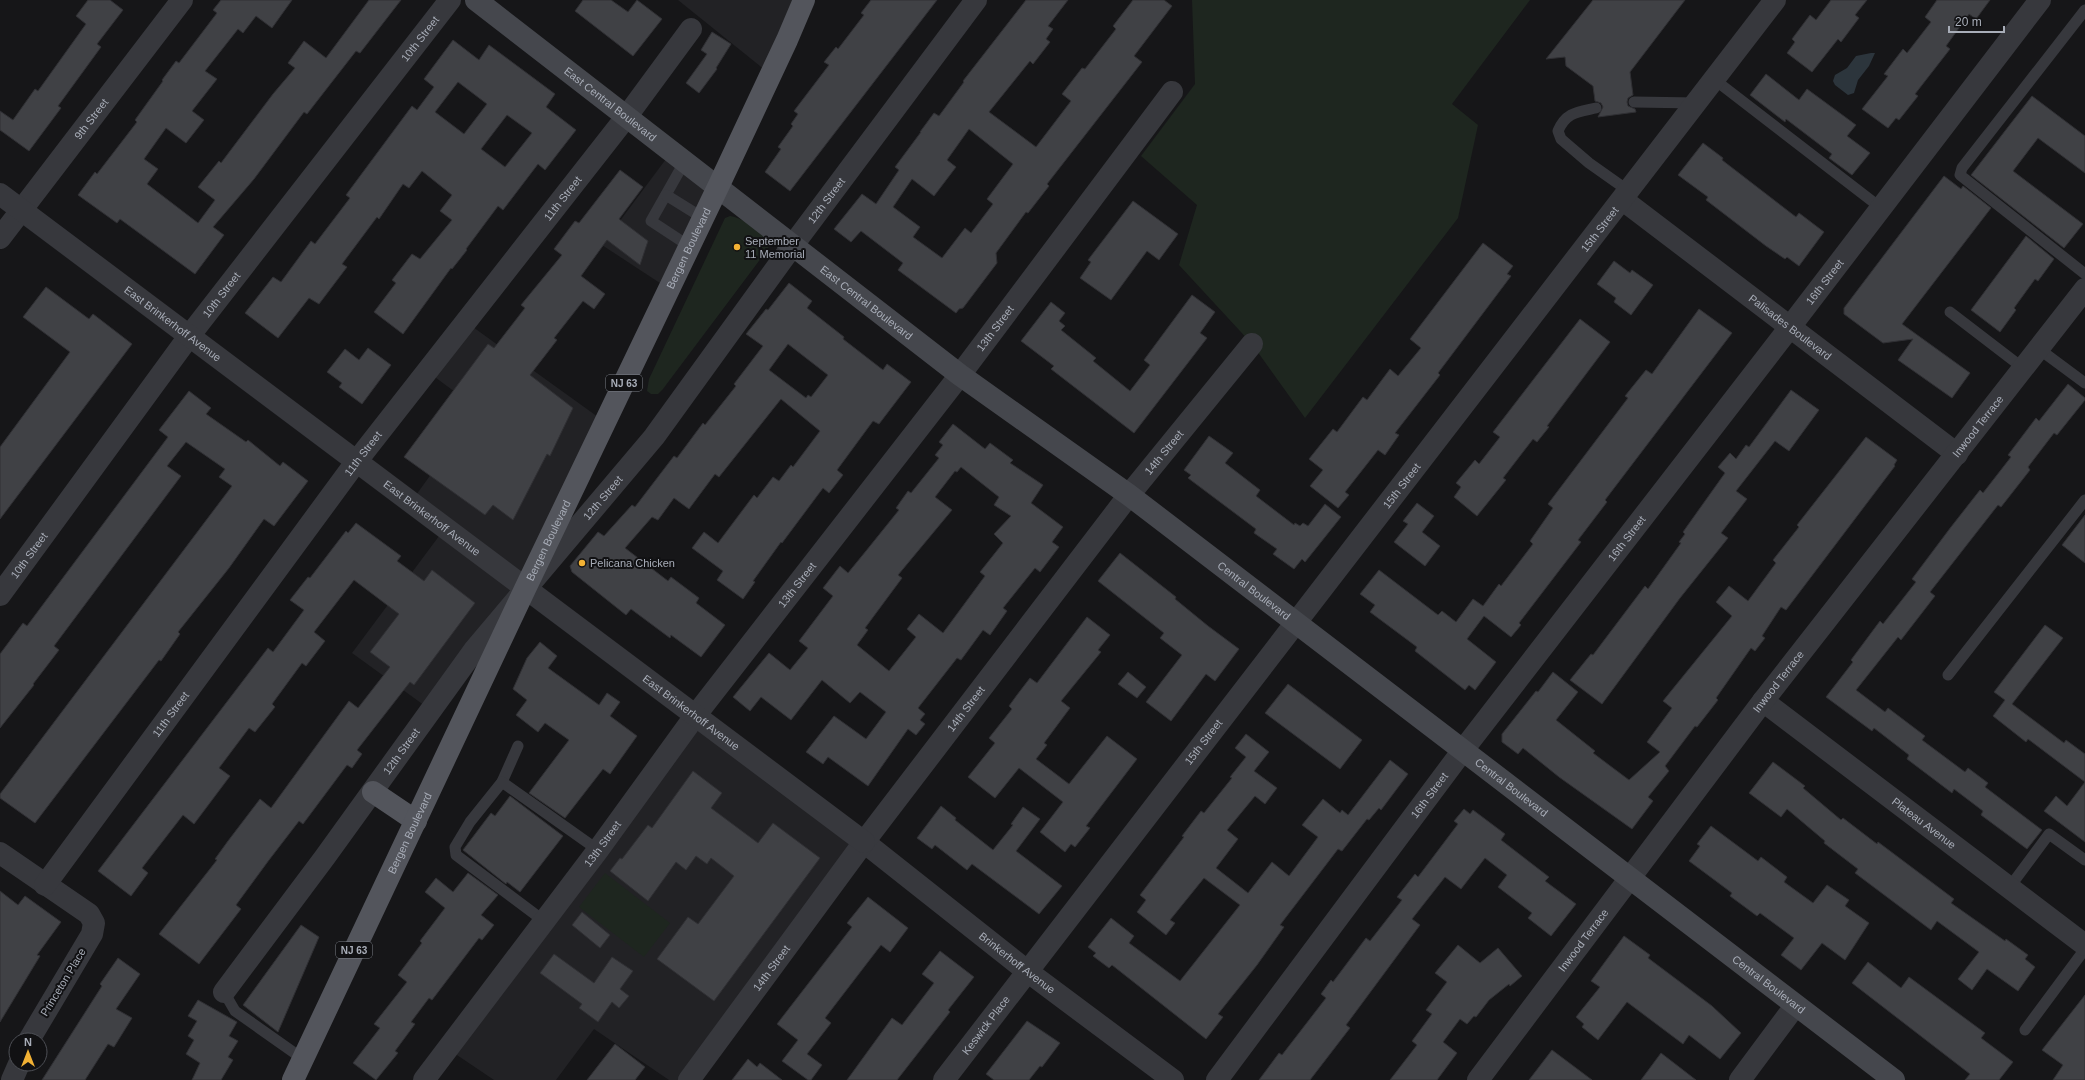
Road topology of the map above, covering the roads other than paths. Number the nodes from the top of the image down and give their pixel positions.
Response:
1 (182, 0) edge
2 (450, 0) edge
3 (476, 0) edge
4 (804, 0) edge
5 (976, 0) edge
6 (1775, 0) edge
7 (2040, 0) edge
8 (2085, 10) edge
9 (691, 29) dead end
10 (1715, 80) junction
11 (1172, 92) dead end
12 (1634, 102) dead end
13 (1697, 103) junction
14 (1596, 108) dead end
15 (627, 116) junction
16 (685, 161) junction
17 (718, 187) junction
18 (0, 194) edge
19 (666, 194) junction
20 (1626, 196) junction
21 (1881, 208) junction
22 (21, 210) junction
23 (702, 218) junction
24 (0, 238) edge
25 (793, 245) junction
26 (689, 246) junction
27 (2085, 274) edge
28 (2085, 289) edge
29 (1950, 312) dead end
30 (1790, 327) junction
31 (190, 335) junction
32 (1252, 344) dead end
33 (2038, 349) junction
34 (2023, 368) junction
35 (960, 375) junction
36 (2085, 383) edge
37 (1957, 454) junction
38 (356, 462) junction
39 (1129, 495) junction
40 (2085, 500) edge
41 (525, 589) junction
42 (0, 595) edge
43 (1296, 622) junction
44 (1948, 675) dead end
45 (1763, 701) junction
46 (695, 716) junction
47 (518, 746) dead end
48 (1463, 750) junction
49 (502, 782) junction
50 (373, 792) junction
51 (416, 821) junction
52 (864, 842) junction
53 (598, 850) junction
54 (0, 852) edge
55 (2085, 860) edge
56 (1630, 879) junction
57 (45, 886) junction
58 (2009, 888) junction
59 (544, 922) junction
60 (2085, 945) edge
61 (2085, 949) edge
62 (1027, 971) junction
63 (224, 992) joint
64 (1795, 1006) junction
65 (2025, 1030) dead end
66 (34, 1032) edge
67 (299, 1073) edge
68 (424, 1080) edge
69 (689, 1080) edge
70 (944, 1080) edge
71 (1173, 1080) edge
72 (1217, 1080) edge
73 (1478, 1080) edge
74 (1740, 1080) edge
75 (1894, 1080) edge

1 - 22 street, 9th Street
2 - 31 street, 10th Street
3 - 15 main road, East Central Boulevard
4 - 17 main road, Bergen Boulevard / NJ 63
5 - 25 street, 12th Street
6 - 10 street, 15th Street
7 - 21 street, 16th Street
8 - 27 lane
9 - 15 street, 11th Street
10 - 13 street, 15th Street
10 - 21 lane
11 - 35 street, 13th Street
12 - 13 lane
13 - 20 street, 15th Street
14 - 20 lane
15 - 16 main road, East Central Boulevard
15 - 38 street, 11th Street
16 - 17 main road, East Central Boulevard
16 - 19 lane
17 - 23 main road, Bergen Boulevard / NJ 63
17 - 25 main road, East Central Boulevard
18 - 22 street, East Brinkerhoff Avenue
19 - 23 lane
19 - 26 lane
20 - 30 street, Palisades Boulevard
20 - 43 street, 15th Street
21 - 30 street, 16th Street
22 - 24 street, 9th Street
22 - 31 street, East Brinkerhoff Avenue
23 - 26 main road, Bergen Boulevard / NJ 63
25 - 35 main road, East Central Boulevard
25 - 41 street, 12th Street
26 - 41 main road, Bergen Boulevard / NJ 63
28 - 33 street, Inwood Terrace
29 - 34 lane
30 - 37 street, Palisades Boulevard
30 - 48 street, 16th Street
31 - 38 street, East Brinkerhoff Avenue
31 - 42 street, 10th Street
32 - 39 street, 14th Street
33 - 34 street, Inwood Terrace
33 - 36 lane
34 - 37 street, Inwood Terrace
35 - 39 main road, East Central Boulevard
35 - 46 street, 13th Street
37 - 45 street, Inwood Terrace
38 - 41 street, East Brinkerhoff Avenue
38 - 57 street, 11th Street
39 - 43 main road, Central Boulevard
39 - 52 street, 14th Street
40 - 44 lane
41 - 46 street, East Brinkerhoff Avenue
41 - 50 street, 12th Street
41 - 51 main road, Bergen Boulevard / NJ 63
43 - 48 main road, Central Boulevard
43 - 62 street, 15th Street
45 - 56 street, Inwood Terrace
45 - 58 street, Plateau Avenue
46 - 52 street, East Brinkerhoff Avenue
46 - 53 street, 13th Street
47 - 49 lane
48 - 56 main road, Central Boulevard
48 - 72 street, 16th Street
49 - 53 lane
49 - 59 lane
50 - 51 main road
50 - 63 street, 12th Street
51 - 67 main road, Bergen Boulevard / NJ 63
52 - 62 street, Brinkerhoff Avenue
52 - 69 street, 14th Street
53 - 59 street, 13th Street
54 - 57 street
55 - 58 lane
56 - 64 main road, Central Boulevard
56 - 73 street, Inwood Terrace
57 - 66 street, Princeton Place
58 - 60 street, Plateau Avenue
59 - 68 street, 13th Street
61 - 65 lane
62 - 70 street, Keswick Place
62 - 71 street, Brinkerhoff Avenue
63 - 67 lane
64 - 74 street
64 - 75 main road, Central Boulevard

